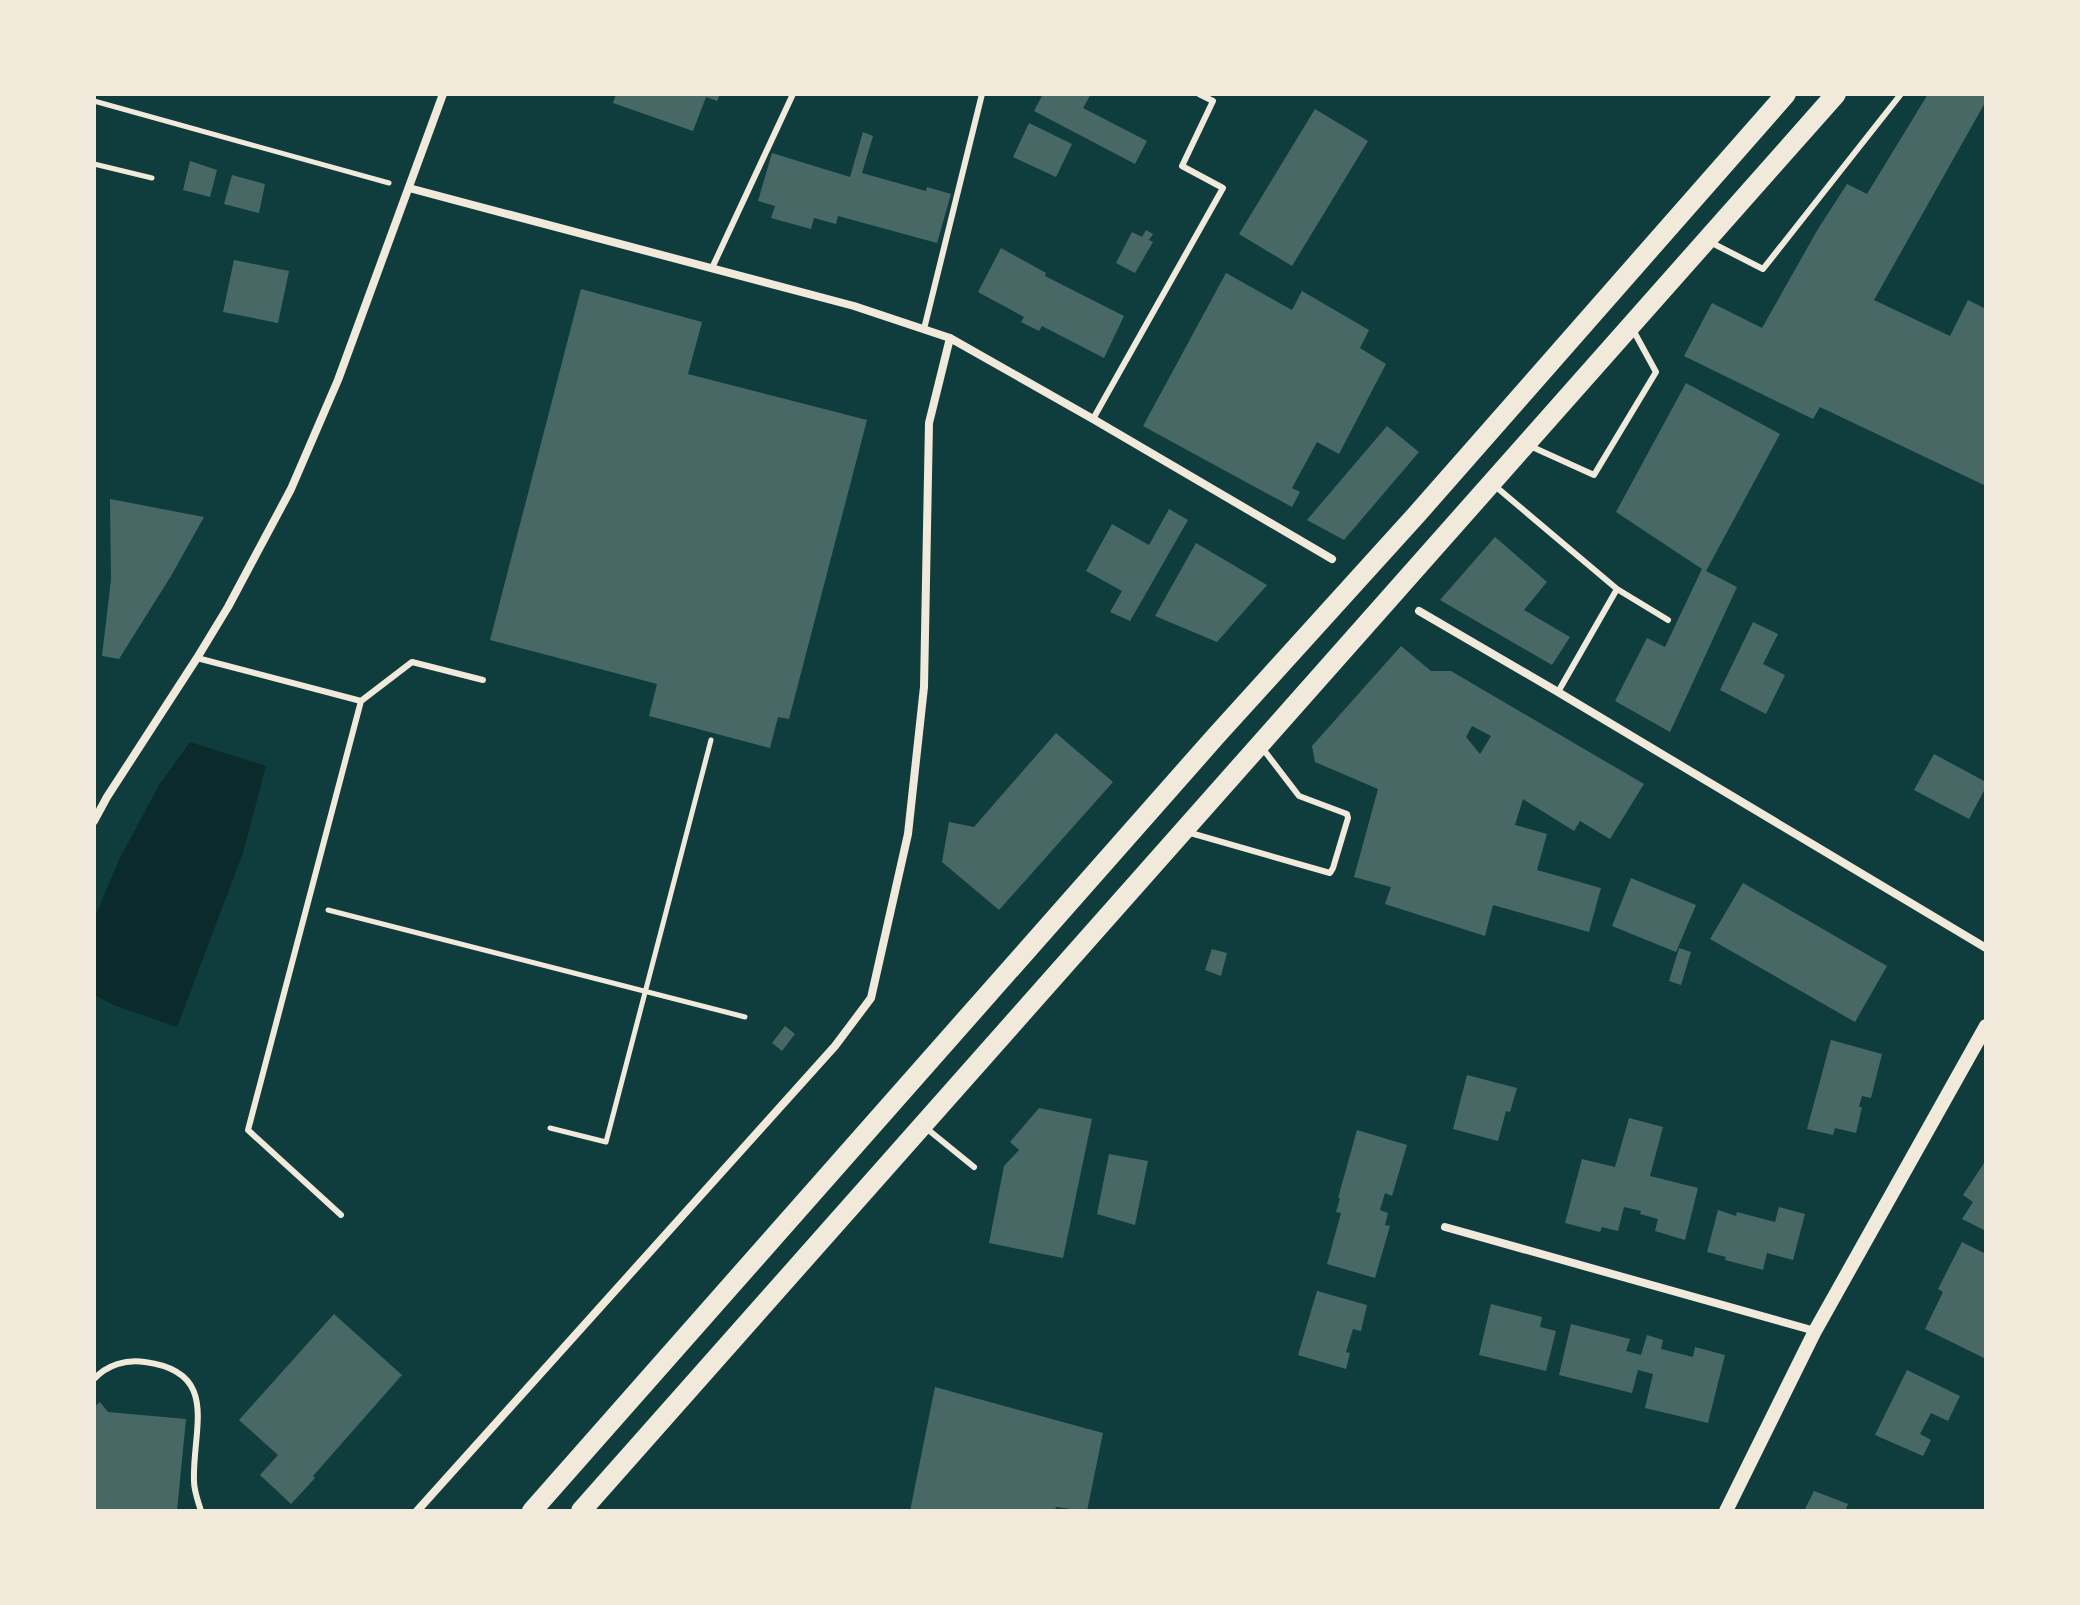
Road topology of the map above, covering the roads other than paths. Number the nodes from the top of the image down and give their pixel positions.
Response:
1 (443, 94) edge
2 (793, 94) edge
3 (982, 94) edge
4 (1199, 94) edge
5 (1786, 94) edge
6 (1836, 94) edge
7 (1901, 94) edge
8 (409, 188) junction
9 (1706, 241) junction
10 (712, 268) junction
11 (1631, 326) junction
12 (924, 329) junction
13 (950, 338) junction
14 (1093, 419) junction
15 (1527, 444) junction
16 (1492, 484) junction
17 (1332, 559) dead end
18 (1617, 589) junction
19 (1419, 611) dead end
20 (1668, 620) dead end
21 (197, 658) junction
22 (483, 680) dead end
23 (1558, 692) junction
24 (361, 701) junction
25 (1260, 746) junction
26 (94, 821) edge
27 (1184, 831) junction
28 (1986, 948) edge
29 (1986, 1026) edge
30 (923, 1126) junction
31 (974, 1167) dead end
32 (341, 1215) dead end
33 (1445, 1227) dead end
34 (1815, 1331) junction
35 (94, 1379) edge
36 (201, 1511) edge
37 (417, 1511) edge
38 (532, 1511) edge
39 (581, 1511) edge
40 (1726, 1511) edge

1 - 8 street
2 - 10 lane
3 - 12 lane
4 - 14 lane
5 - 38 main road
6 - 9 main road
7 - 9 lane
8 - 10 street
8 - 21 street
9 - 11 main road
10 - 12 street
11 - 15 main road
11 - 15 lane
12 - 13 street
13 - 14 street
13 - 37 street
14 - 17 street
15 - 16 main road
16 - 18 lane
16 - 25 main road
18 - 20 lane
18 - 23 lane
19 - 23 street
21 - 24 lane
21 - 26 street
22 - 24 lane
23 - 28 street
24 - 32 lane
25 - 27 main road
25 - 27 lane
27 - 30 main road
29 - 34 street
30 - 31 lane
30 - 39 main road
33 - 34 street
34 - 40 street
35 - 36 lane

